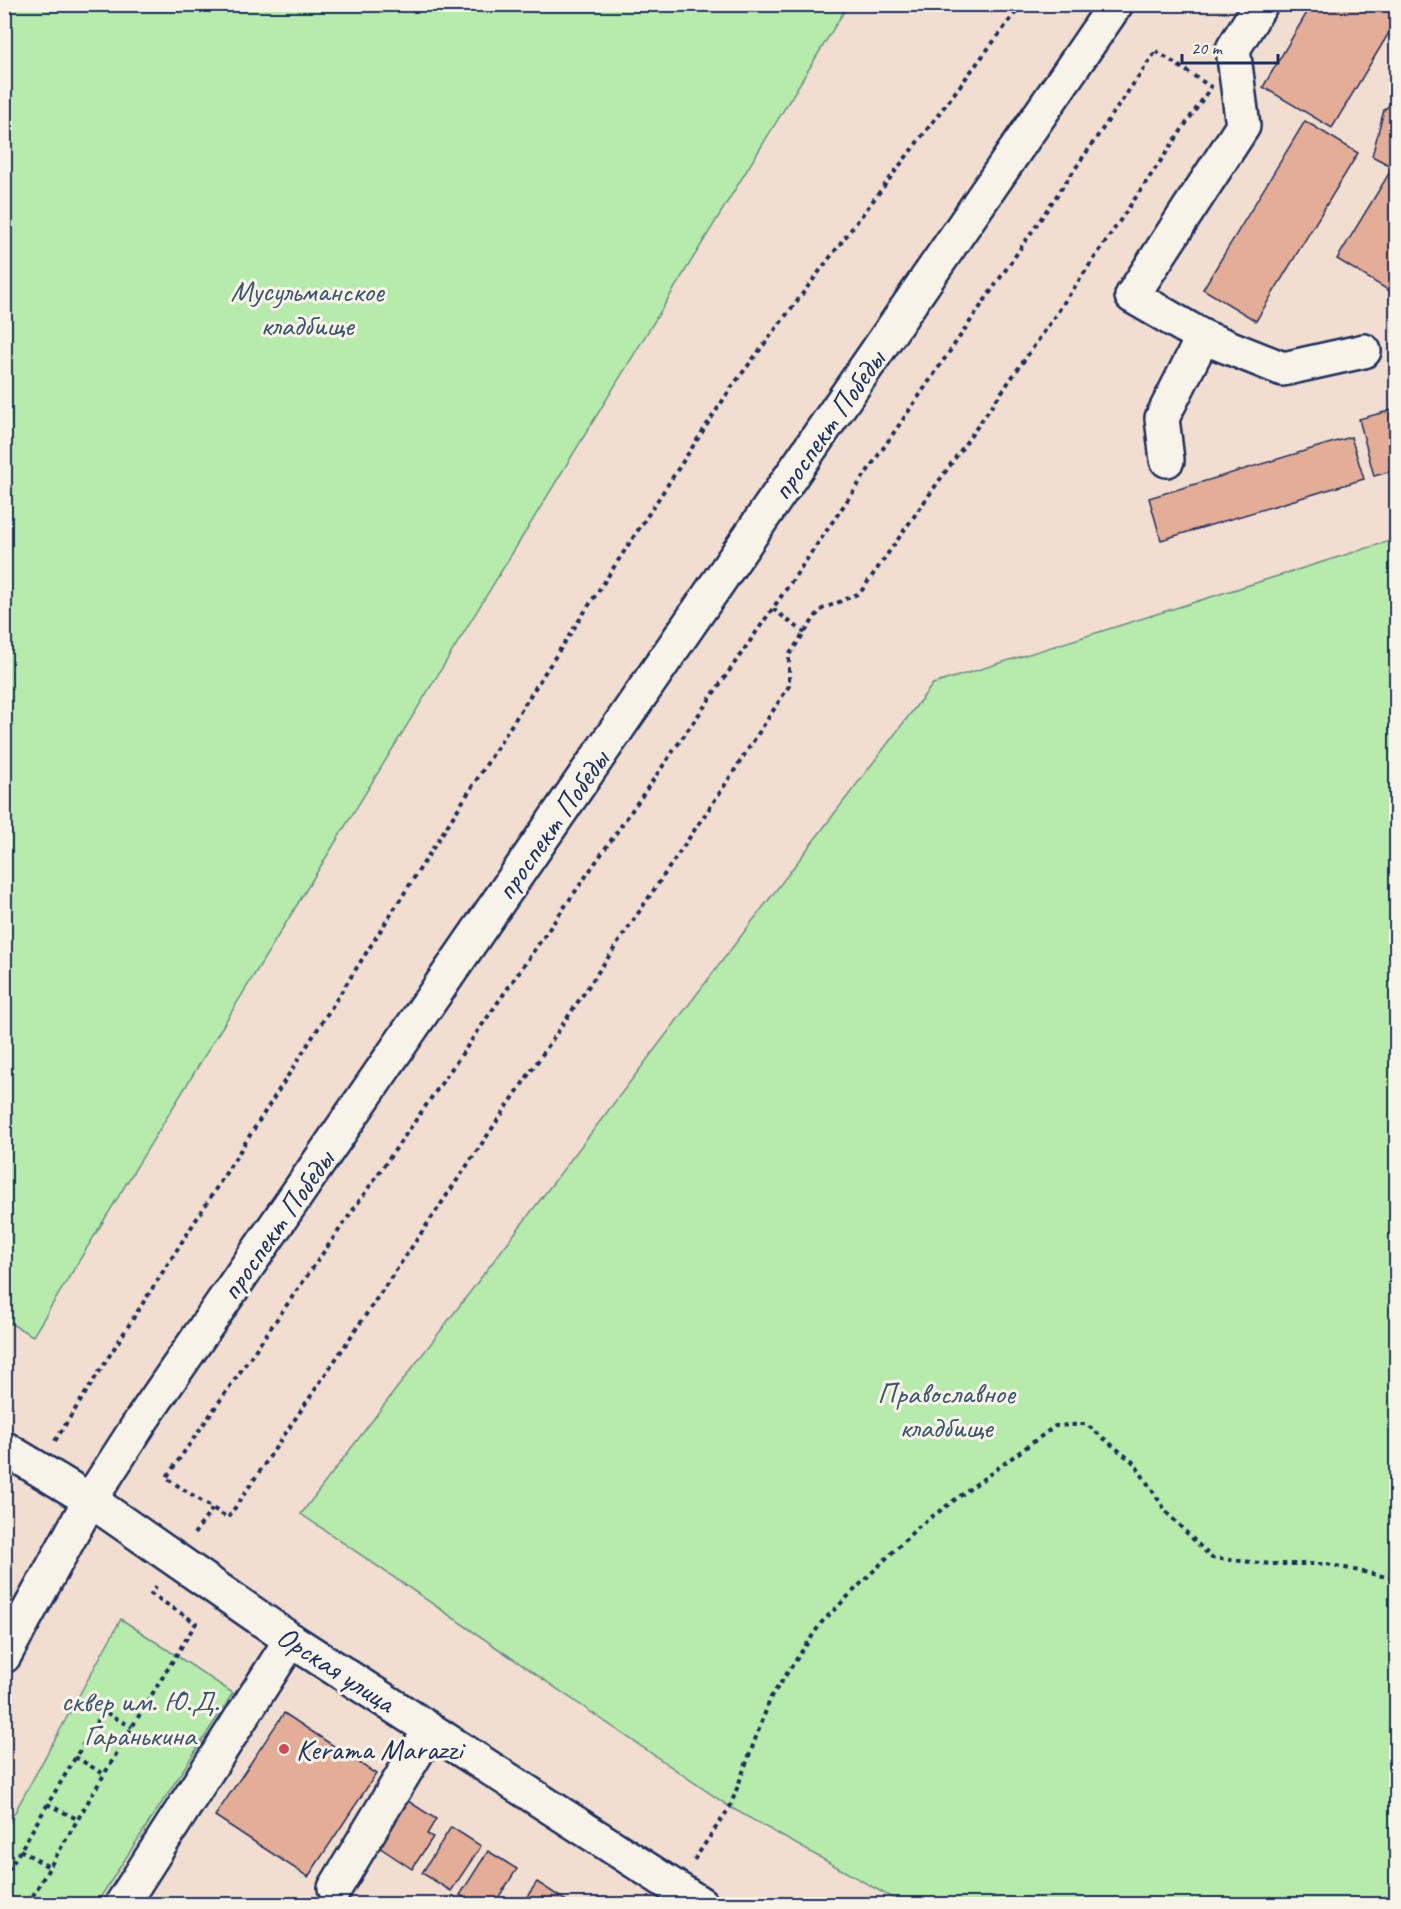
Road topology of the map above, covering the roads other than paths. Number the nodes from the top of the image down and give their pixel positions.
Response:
1 (1116, 4) edge
2 (1261, 4) edge
3 (1203, 338) junction
4 (1364, 351) dead end
5 (1167, 460) dead end
6 (4, 1448) edge
7 (90, 1500) junction
8 (291, 1640) junction
9 (4, 1656) edge
10 (430, 1730) junction
11 (335, 1888) dead end
12 (688, 1896) edge
13 (122, 1905) edge

1 - 7 main road, проспект Победы
2 - 3 main road
3 - 4 main road
3 - 5 main road
6 - 7 main road, Орская улица
7 - 8 main road, Орская улица
7 - 9 main road, проспект Победы
8 - 10 main road, Орская улица
8 - 13 main road
10 - 11 main road
10 - 12 main road, Орская улица

